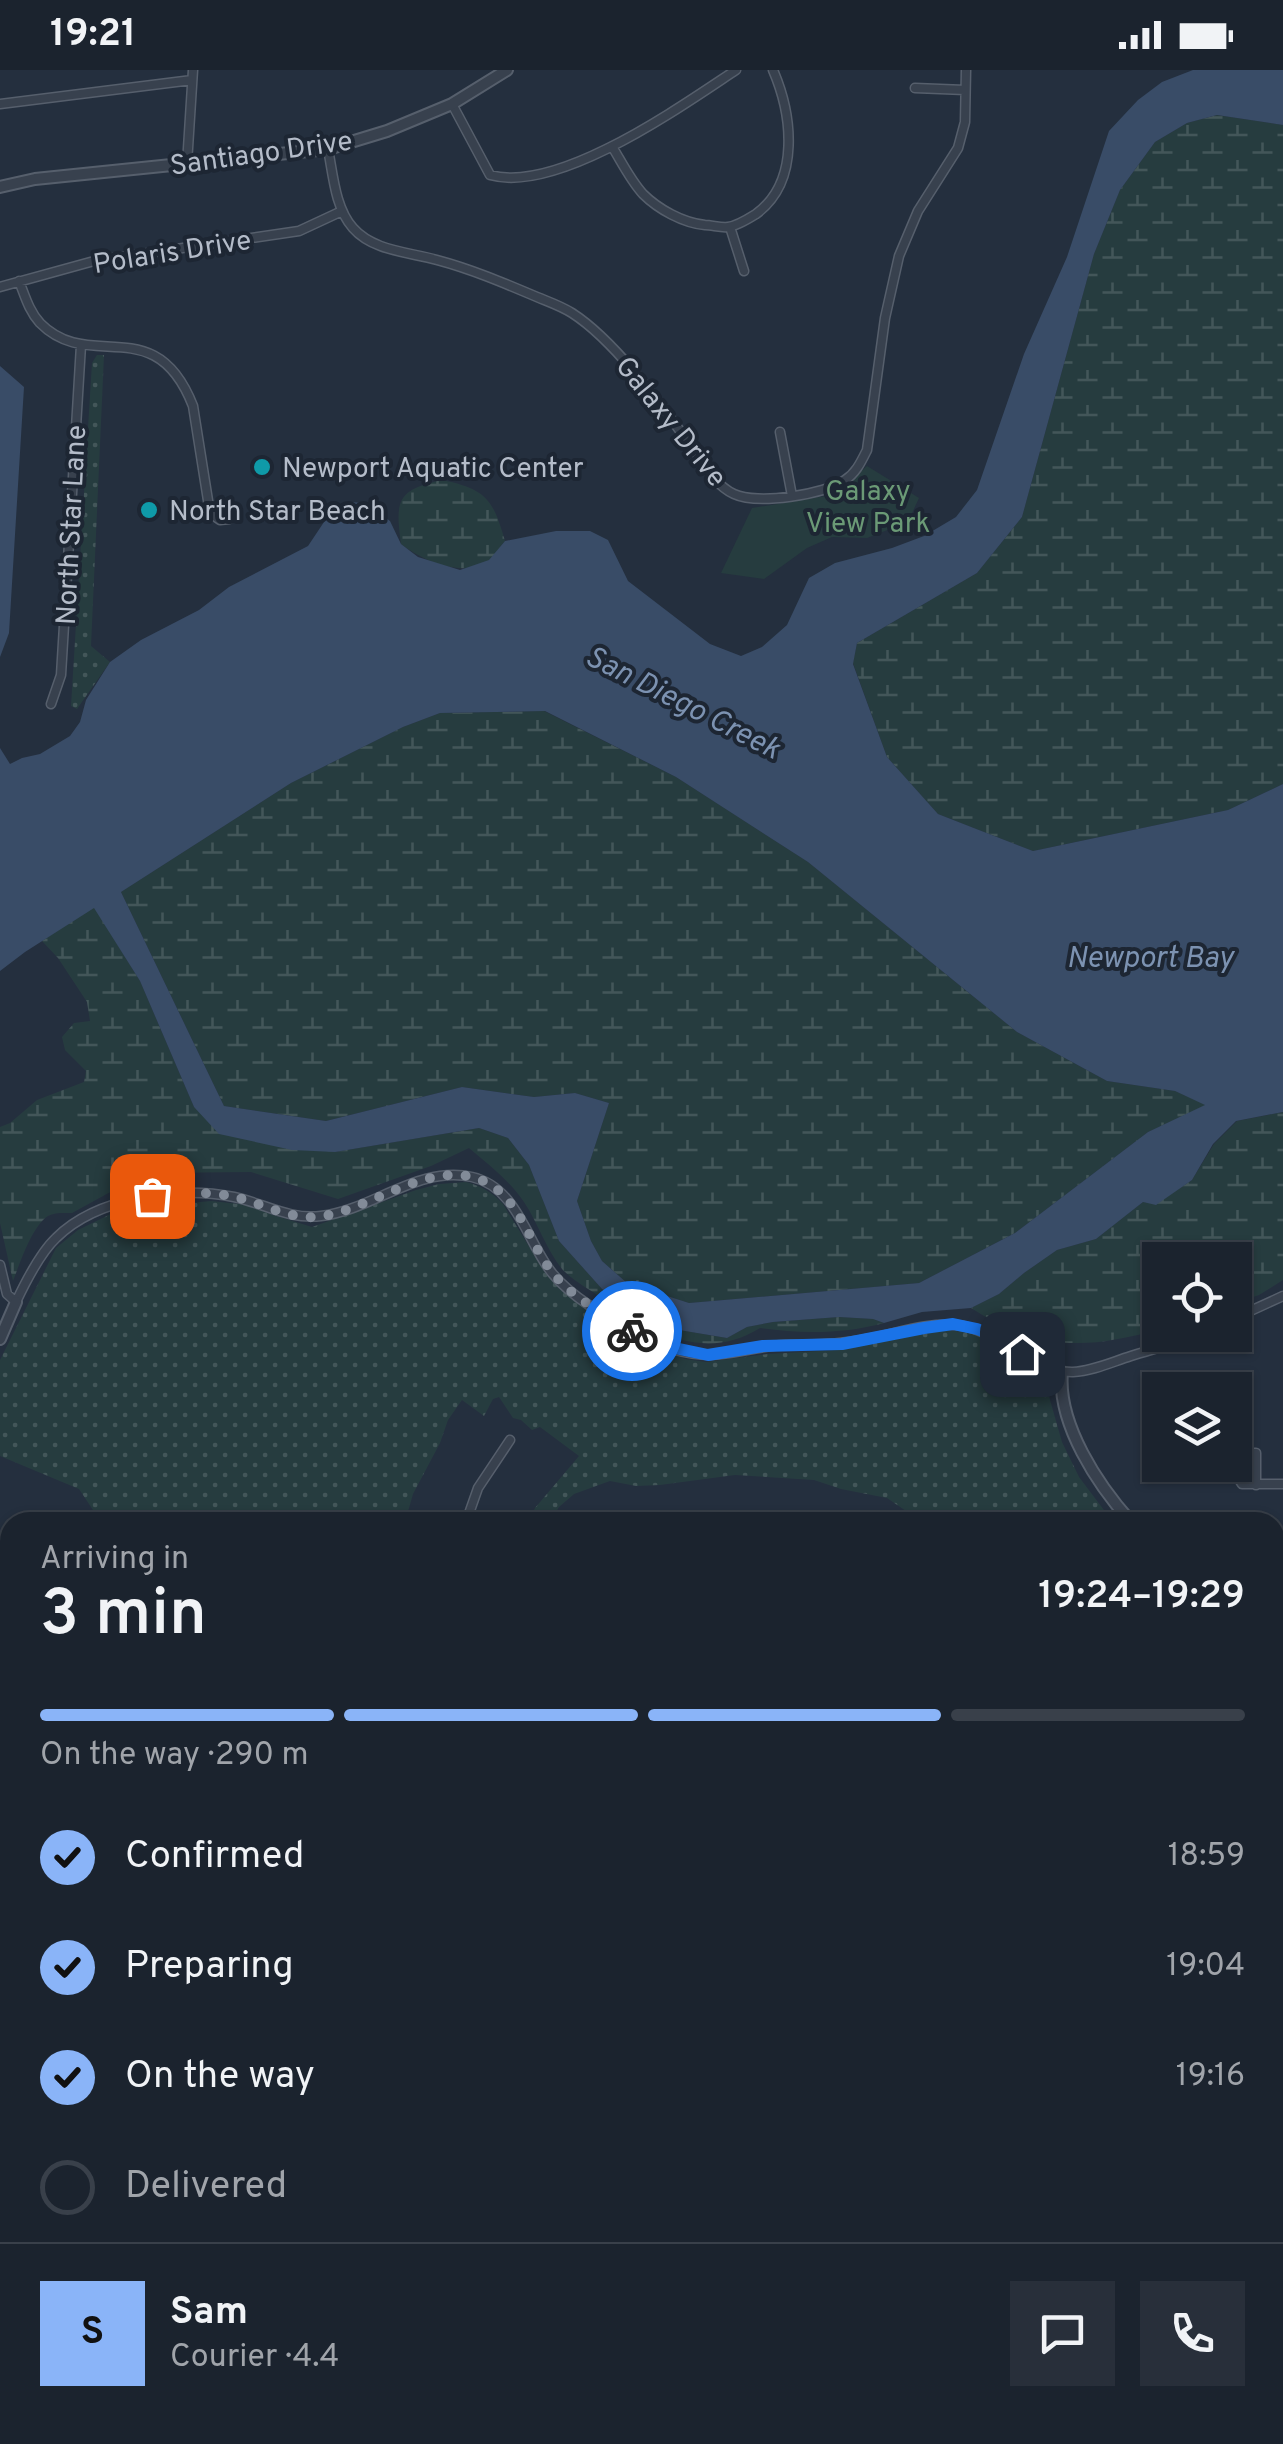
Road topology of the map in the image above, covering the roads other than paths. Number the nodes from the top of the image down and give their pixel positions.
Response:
1 (507, 70) edge
2 (736, 70) edge
3 (773, 70) edge
4 (966, 70) edge
5 (193, 75) edge
6 (914, 88) dead end
7 (965, 90) junction
8 (0, 104) edge
9 (452, 104) junction
10 (612, 148) junction
11 (328, 149) junction
12 (187, 164) junction
13 (0, 186) edge
14 (342, 211) junction
15 (730, 227) junction
16 (744, 270) dead end
17 (19, 281) junction
18 (0, 288) edge
19 (81, 344) junction
20 (780, 432) dead end
21 (792, 496) junction
22 (229, 520) dead end
23 (51, 704) dead end
24 (0, 1264) edge
25 (1283, 1296) edge
26 (16, 1302) junction
27 (1252, 1310) edge
28 (0, 1338) edge
29 (1144, 1352) edge
30 (1062, 1372) junction
31 (510, 1440) dead end
32 (1283, 1484) edge
33 (1256, 1485) dead end
34 (470, 1512) edge
35 (1122, 1512) edge

1 - 9 street, Santiago Drive
2 - 10 street
3 - 15 street
4 - 7 street, Galaxy Drive
5 - 8 street
5 - 12 street
6 - 7 street
7 - 21 street, Galaxy Drive
9 - 10 street
9 - 11 street, Santiago Drive
10 - 15 street
11 - 12 street, Santiago Drive
11 - 14 street
12 - 13 street, Santiago Drive
14 - 17 street, Polaris Drive
14 - 21 street, Galaxy Drive
15 - 16 street
17 - 18 street, Polaris Drive
17 - 19 street
19 - 22 street
19 - 23 street, North Star Lane
20 - 21 street
24 - 26 street
25 - 27 street
26 - 28 street
26 - 30 street
29 - 30 street
30 - 35 street
31 - 34 street
32 - 33 street

